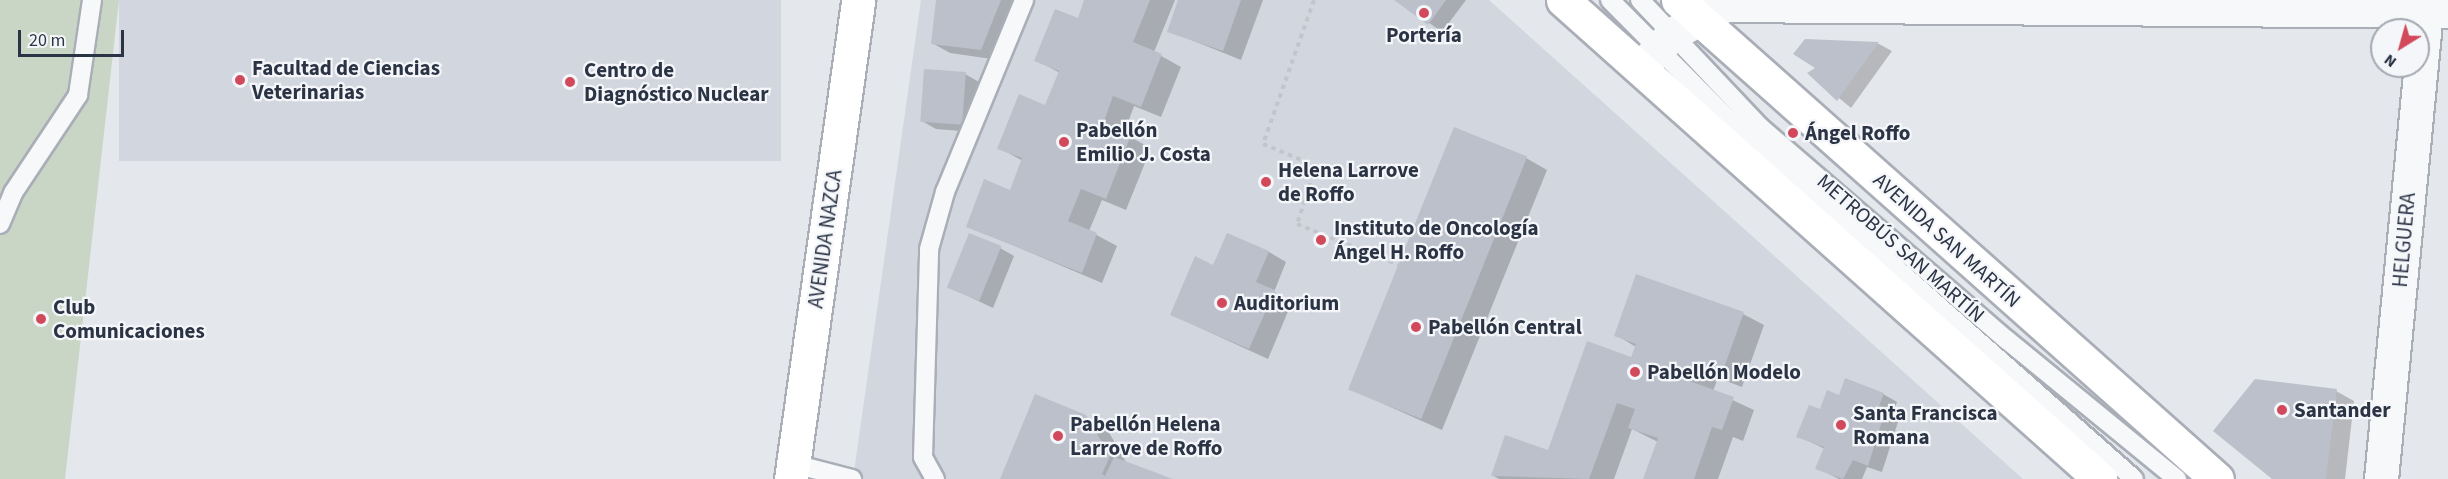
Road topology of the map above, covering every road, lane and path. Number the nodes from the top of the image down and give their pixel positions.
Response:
1 (92, 0) edge
2 (858, 0) edge
3 (1024, 0) edge
4 (1314, 0) edge
5 (1563, 0) edge
6 (1610, 0) edge
7 (1640, 0) edge
8 (2434, 7) edge
9 (1669, 34) edge
10 (0, 224) edge
11 (1399, 265) dead end
12 (792, 471) edge
13 (852, 479) edge
14 (935, 479) edge
15 (2100, 479) edge
16 (2134, 479) edge
17 (2177, 479) edge
18 (2217, 479) edge
19 (2381, 479) edge

1 - 10 lane
2 - 12 main road, AVENIDA NAZCA
3 - 14 lane
4 - 11 path
5 - 9 main road, AVENIDA SAN MARTÍN
6 - 9 lane, METROBÚS SAN MARTÍN
7 - 9 lane, METROBÚS SAN MARTÍN
8 - 9 street
8 - 19 street, HELGUERA
9 - 15 main road, AVENIDA SAN MARTÍN
9 - 16 lane, METROBÚS SAN MARTÍN
9 - 17 lane, METROBÚS SAN MARTÍN
9 - 18 main road, AVENIDA SAN MARTÍN
12 - 13 lane

